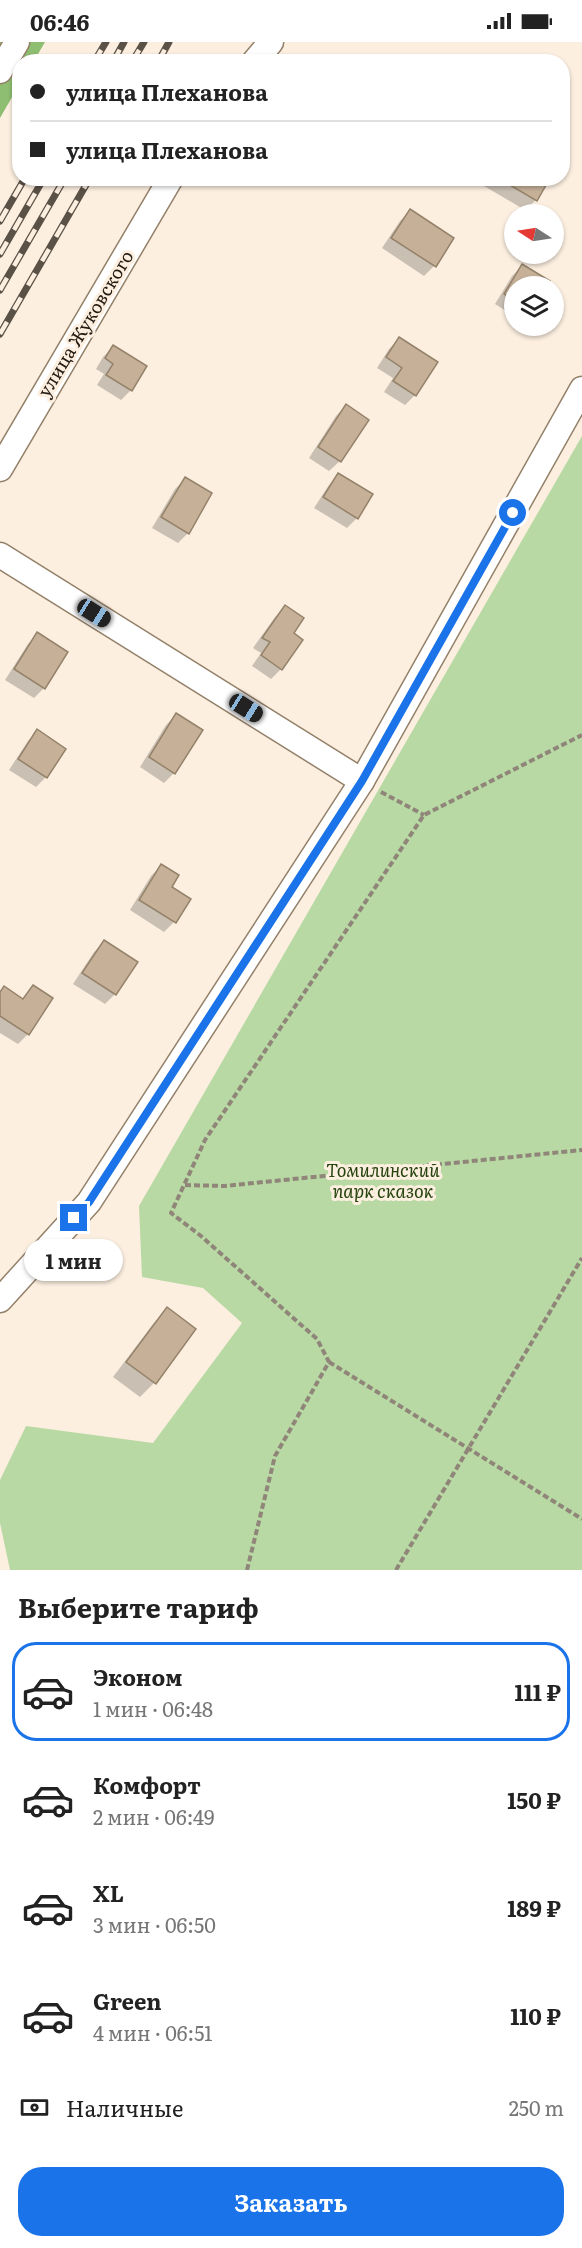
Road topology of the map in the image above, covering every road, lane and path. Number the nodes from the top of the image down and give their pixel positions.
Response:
1 (17, 42) edge
2 (272, 42) edge
3 (261, 54) edge
4 (0, 71) edge
5 (166, 186) edge
6 (582, 389) edge
7 (0, 469) edge
8 (0, 555) edge
9 (582, 735) edge
10 (362, 781) junction
11 (424, 815) junction
12 (582, 1150) edge
13 (185, 1185) junction
14 (582, 1258) edge
15 (0, 1300) edge
16 (329, 1362) junction
17 (468, 1449) junction
18 (582, 1519) edge
19 (247, 1570) edge
20 (396, 1570) edge

1 - 4 street
2 - 3 street
5 - 7 street, улица Жуковского
6 - 10 street
8 - 10 street
9 - 11 path
10 - 11 path
10 - 15 street
11 - 13 path
12 - 13 path
13 - 16 path
14 - 17 path
16 - 17 path
16 - 19 path
17 - 18 path
17 - 20 path

